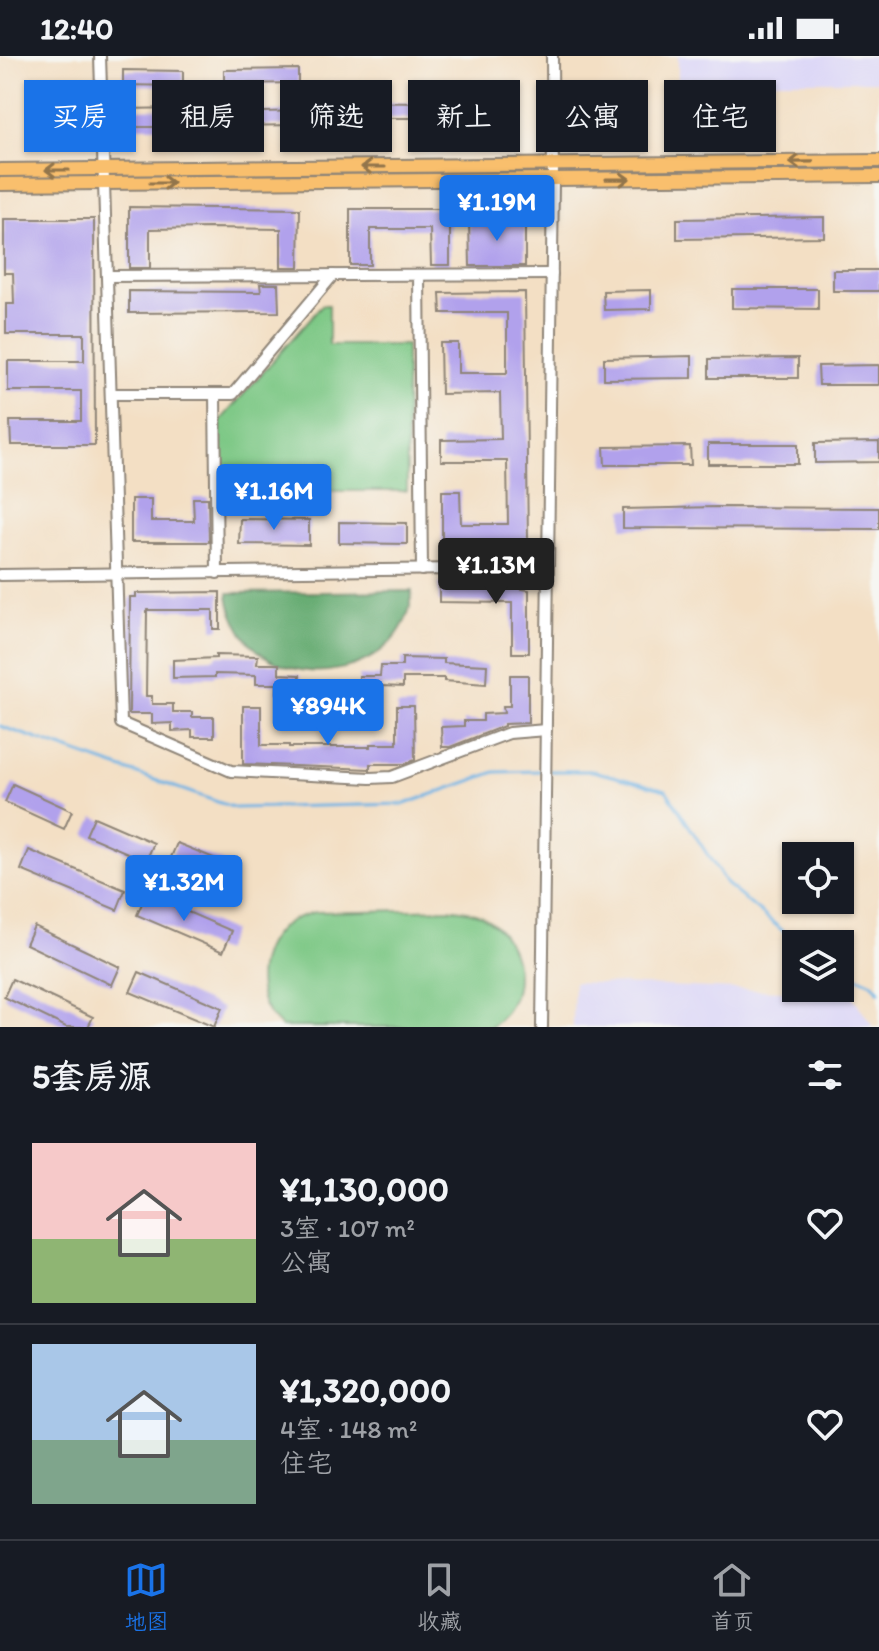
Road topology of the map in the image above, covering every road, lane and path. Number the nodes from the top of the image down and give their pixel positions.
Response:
1 (100, 56) edge
2 (552, 56) edge
3 (879, 161) edge
4 (553, 166) junction
5 (0, 170) edge
6 (879, 176) edge
7 (553, 180) junction
8 (105, 183) junction
9 (0, 184) edge
10 (552, 274) junction
11 (333, 275) junction
12 (419, 275) junction
13 (108, 276) junction
14 (111, 394) junction
15 (215, 394) junction
16 (233, 394) junction
17 (215, 418) junction
18 (548, 568) junction
19 (422, 570) junction
20 (217, 573) junction
21 (116, 574) junction
22 (0, 575) edge
23 (546, 730) junction
24 (542, 1027) edge

1 - 8 street
2 - 4 street
3 -> 4 main road
4 -> 5 main road
4 - 7 street
7 -> 6 main road
8 -> 7 main road
7 - 10 street
8 - 9 main road
8 - 13 street
10 - 12 street
10 - 18 street
11 - 12 street
11 - 13 street
11 - 16 street
12 - 19 street
13 - 14 street
14 - 15 street
14 - 21 street
15 - 16 street
15 - 17 street
16 - 17 street
17 - 20 street
18 - 19 street
18 - 23 street
19 - 20 street
20 - 21 street
21 - 22 street
21 - 23 street
23 - 24 street

